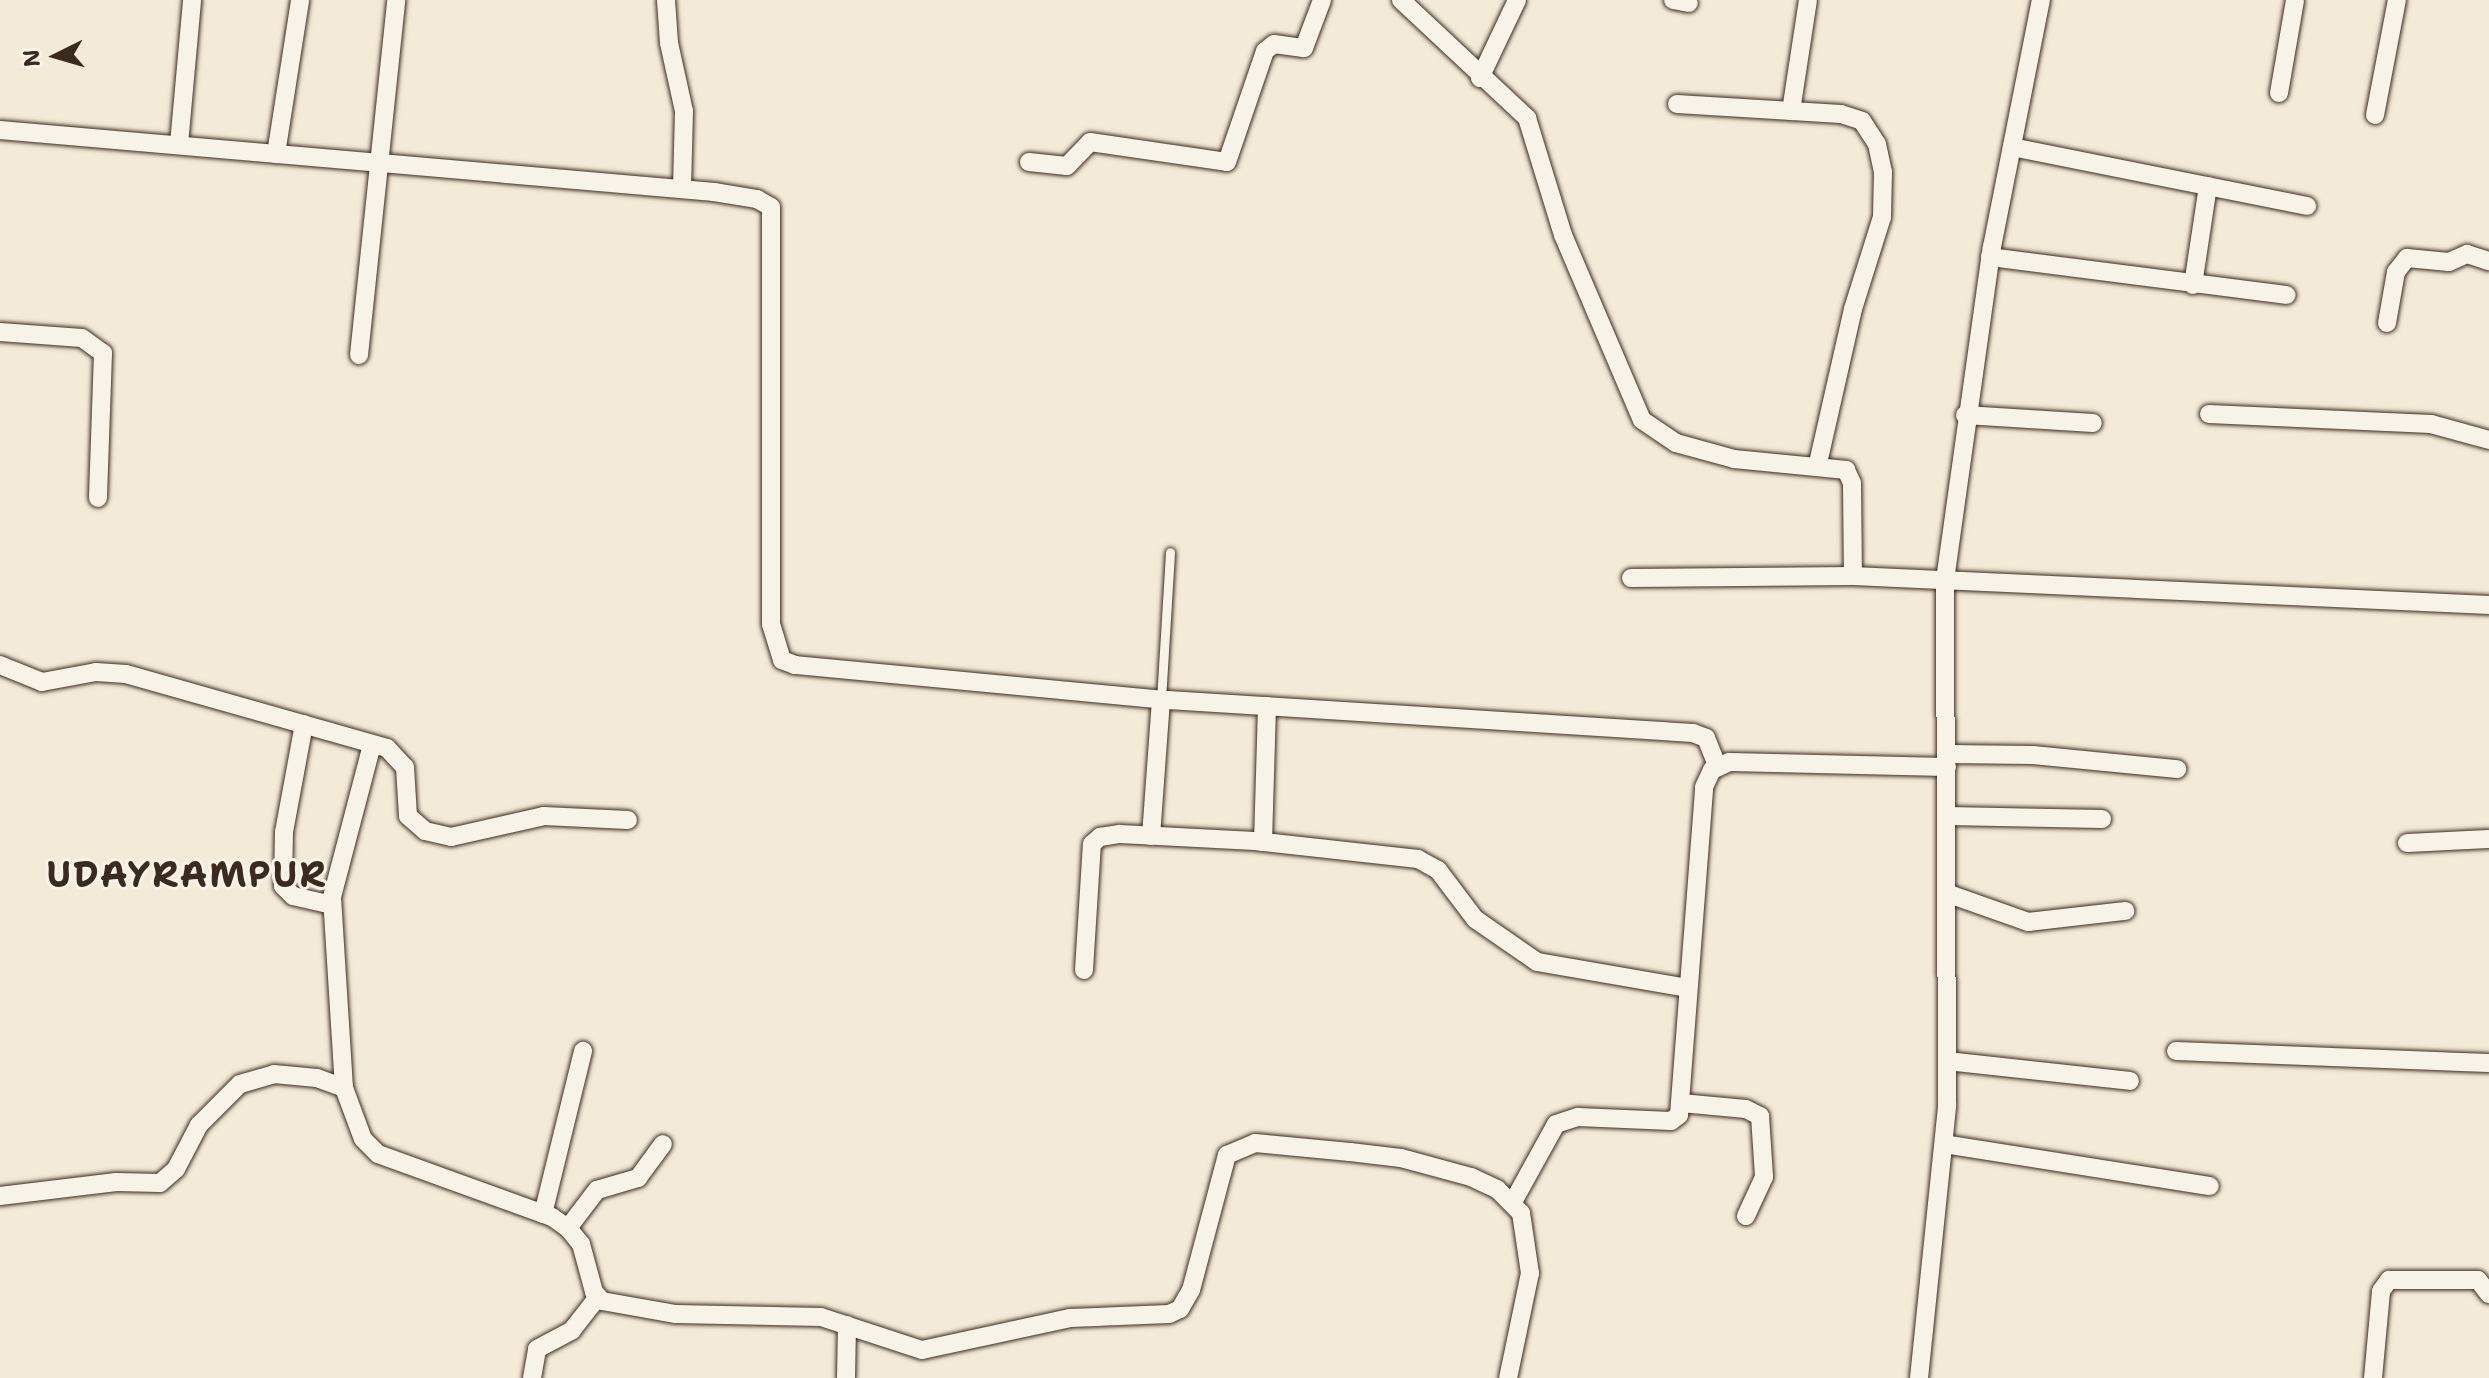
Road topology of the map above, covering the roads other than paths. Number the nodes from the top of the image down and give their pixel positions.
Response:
1 (192, 0) edge
2 (300, 0) edge
3 (396, 0) edge
4 (666, 0) edge
5 (1322, 0) edge
6 (1401, 0) edge
7 (1517, 0) edge
8 (1808, 0) edge
9 (2041, 0) edge
10 (2295, 0) edge
11 (2397, 0) edge
12 (1480, 78) junction
13 (2279, 93) dead end
14 (1677, 104) dead end
15 (1791, 111) junction
16 (2375, 115) dead end
17 (0, 130) edge
18 (179, 144) junction
19 (2012, 147) junction
20 (276, 154) junction
21 (1029, 162) dead end
22 (380, 165) junction
23 (2208, 186) junction
24 (682, 189) junction
25 (2307, 206) dead end
26 (1990, 257) junction
27 (2489, 261) edge
28 (2193, 285) junction
29 (2287, 295) dead end
30 (2387, 323) dead end
31 (0, 332) edge
32 (359, 355) dead end
33 (2209, 414) dead end
34 (1965, 415) junction
35 (2093, 423) dead end
36 (2489, 440) edge
37 (1817, 467) junction
38 (98, 498) dead end
39 (1170, 552) dead end
40 (1853, 576) junction
41 (1631, 578) dead end
42 (1945, 580) junction
43 (2489, 605) edge
44 (0, 665) edge
45 (1161, 700) junction
46 (1267, 706) junction
47 (304, 724) junction
48 (372, 744) junction
49 (1947, 760) junction
50 (1717, 765) junction
51 (2177, 769) dead end
52 (1947, 816) junction
53 (2102, 819) dead end
54 (628, 820) dead end
55 (1151, 836) junction
56 (2489, 839) edge
57 (1263, 842) junction
58 (2407, 843) dead end
59 (1949, 894) junction
60 (331, 905) junction
61 (2125, 911) dead end
62 (1084, 970) dead end
63 (1687, 988) junction
64 (583, 1051) dead end
65 (2176, 1051) dead end
66 (1947, 1061) junction
67 (2489, 1063) edge
68 (2130, 1081) dead end
69 (344, 1088) junction
70 (1681, 1103) junction
71 (663, 1144) dead end
72 (1944, 1144) junction
73 (2210, 1186) dead end
74 (0, 1196) edge
75 (1513, 1202) junction
76 (543, 1214) junction
77 (1746, 1216) dead end
78 (568, 1228) junction
79 (2489, 1294) edge
80 (598, 1297) junction
81 (847, 1325) junction
82 (532, 1378) edge
83 (846, 1378) edge
84 (1508, 1378) edge
85 (1919, 1378) edge
86 (2373, 1378) edge

1 - 18 street
2 - 20 street
3 - 22 street
4 - 24 street
5 - 21 street
6 - 12 street
7 - 12 street
8 - 15 street
9 - 19 street
10 - 13 street
11 - 16 street
12 - 37 street
14 - 15 street
15 - 37 street
17 - 18 street
18 - 20 street
19 - 23 street
19 - 26 street
20 - 22 street
22 - 24 street
22 - 32 street
23 - 25 street
23 - 28 street
24 - 45 street
26 - 28 street
26 - 34 street
27 - 30 street
28 - 29 street
31 - 38 street
33 - 36 street
34 - 35 street
34 - 42 street
37 - 40 street
39 - 45 lane
40 - 41 street
40 - 42 street
42 - 43 street
42 - 49 street
44 - 47 street
45 - 46 street
45 - 55 street
46 - 50 street
46 - 57 street
47 - 48 street
47 - 60 street
48 - 54 street
48 - 60 street
49 - 50 street
49 - 51 street
49 - 52 street
50 - 63 street
52 - 53 street
52 - 59 street
55 - 57 street
55 - 62 street
56 - 58 street
57 - 63 street
59 - 61 street
59 - 66 street
60 - 69 street
63 - 70 street
64 - 76 street
65 - 67 street
66 - 68 street
66 - 72 street
69 - 74 street
69 - 76 street
70 - 75 street
70 - 77 street
71 - 78 street
72 - 73 street
72 - 85 street
75 - 81 street
75 - 84 street
76 - 78 street
78 - 80 street
79 - 86 street
80 - 81 street
80 - 82 street
81 - 83 street

